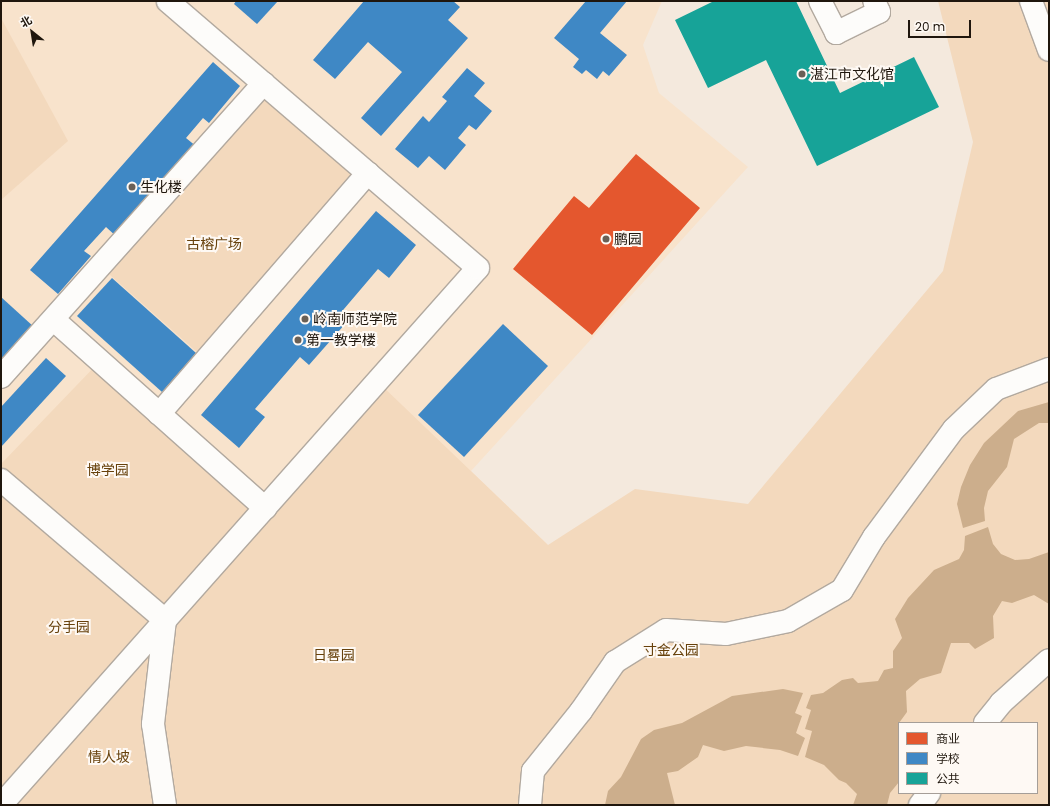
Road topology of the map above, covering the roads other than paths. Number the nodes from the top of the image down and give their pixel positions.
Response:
1 (168, 1) edge
2 (820, 1) edge
3 (874, 1) edge
4 (1032, 1) edge
5 (1049, 50) edge
6 (264, 83) junction
7 (368, 173) junction
8 (54, 320) junction
9 (1049, 369) edge
10 (1, 377) edge
11 (160, 414) junction
12 (1, 480) edge
13 (265, 508) junction
14 (165, 620) junction
15 (1049, 660) edge
16 (986, 722) edge
17 (928, 794) edge
18 (1, 805) edge
19 (166, 805) edge
20 (530, 805) edge
21 (920, 805) edge

1 - 6 street
2 - 3 street
4 - 5 street
6 - 7 street
6 - 8 street
7 - 11 street
7 - 13 street
8 - 10 street
8 - 11 street
9 - 20 street
11 - 13 street
12 - 14 street
13 - 14 street
14 - 18 street
14 - 19 street
15 - 16 street
17 - 21 street

